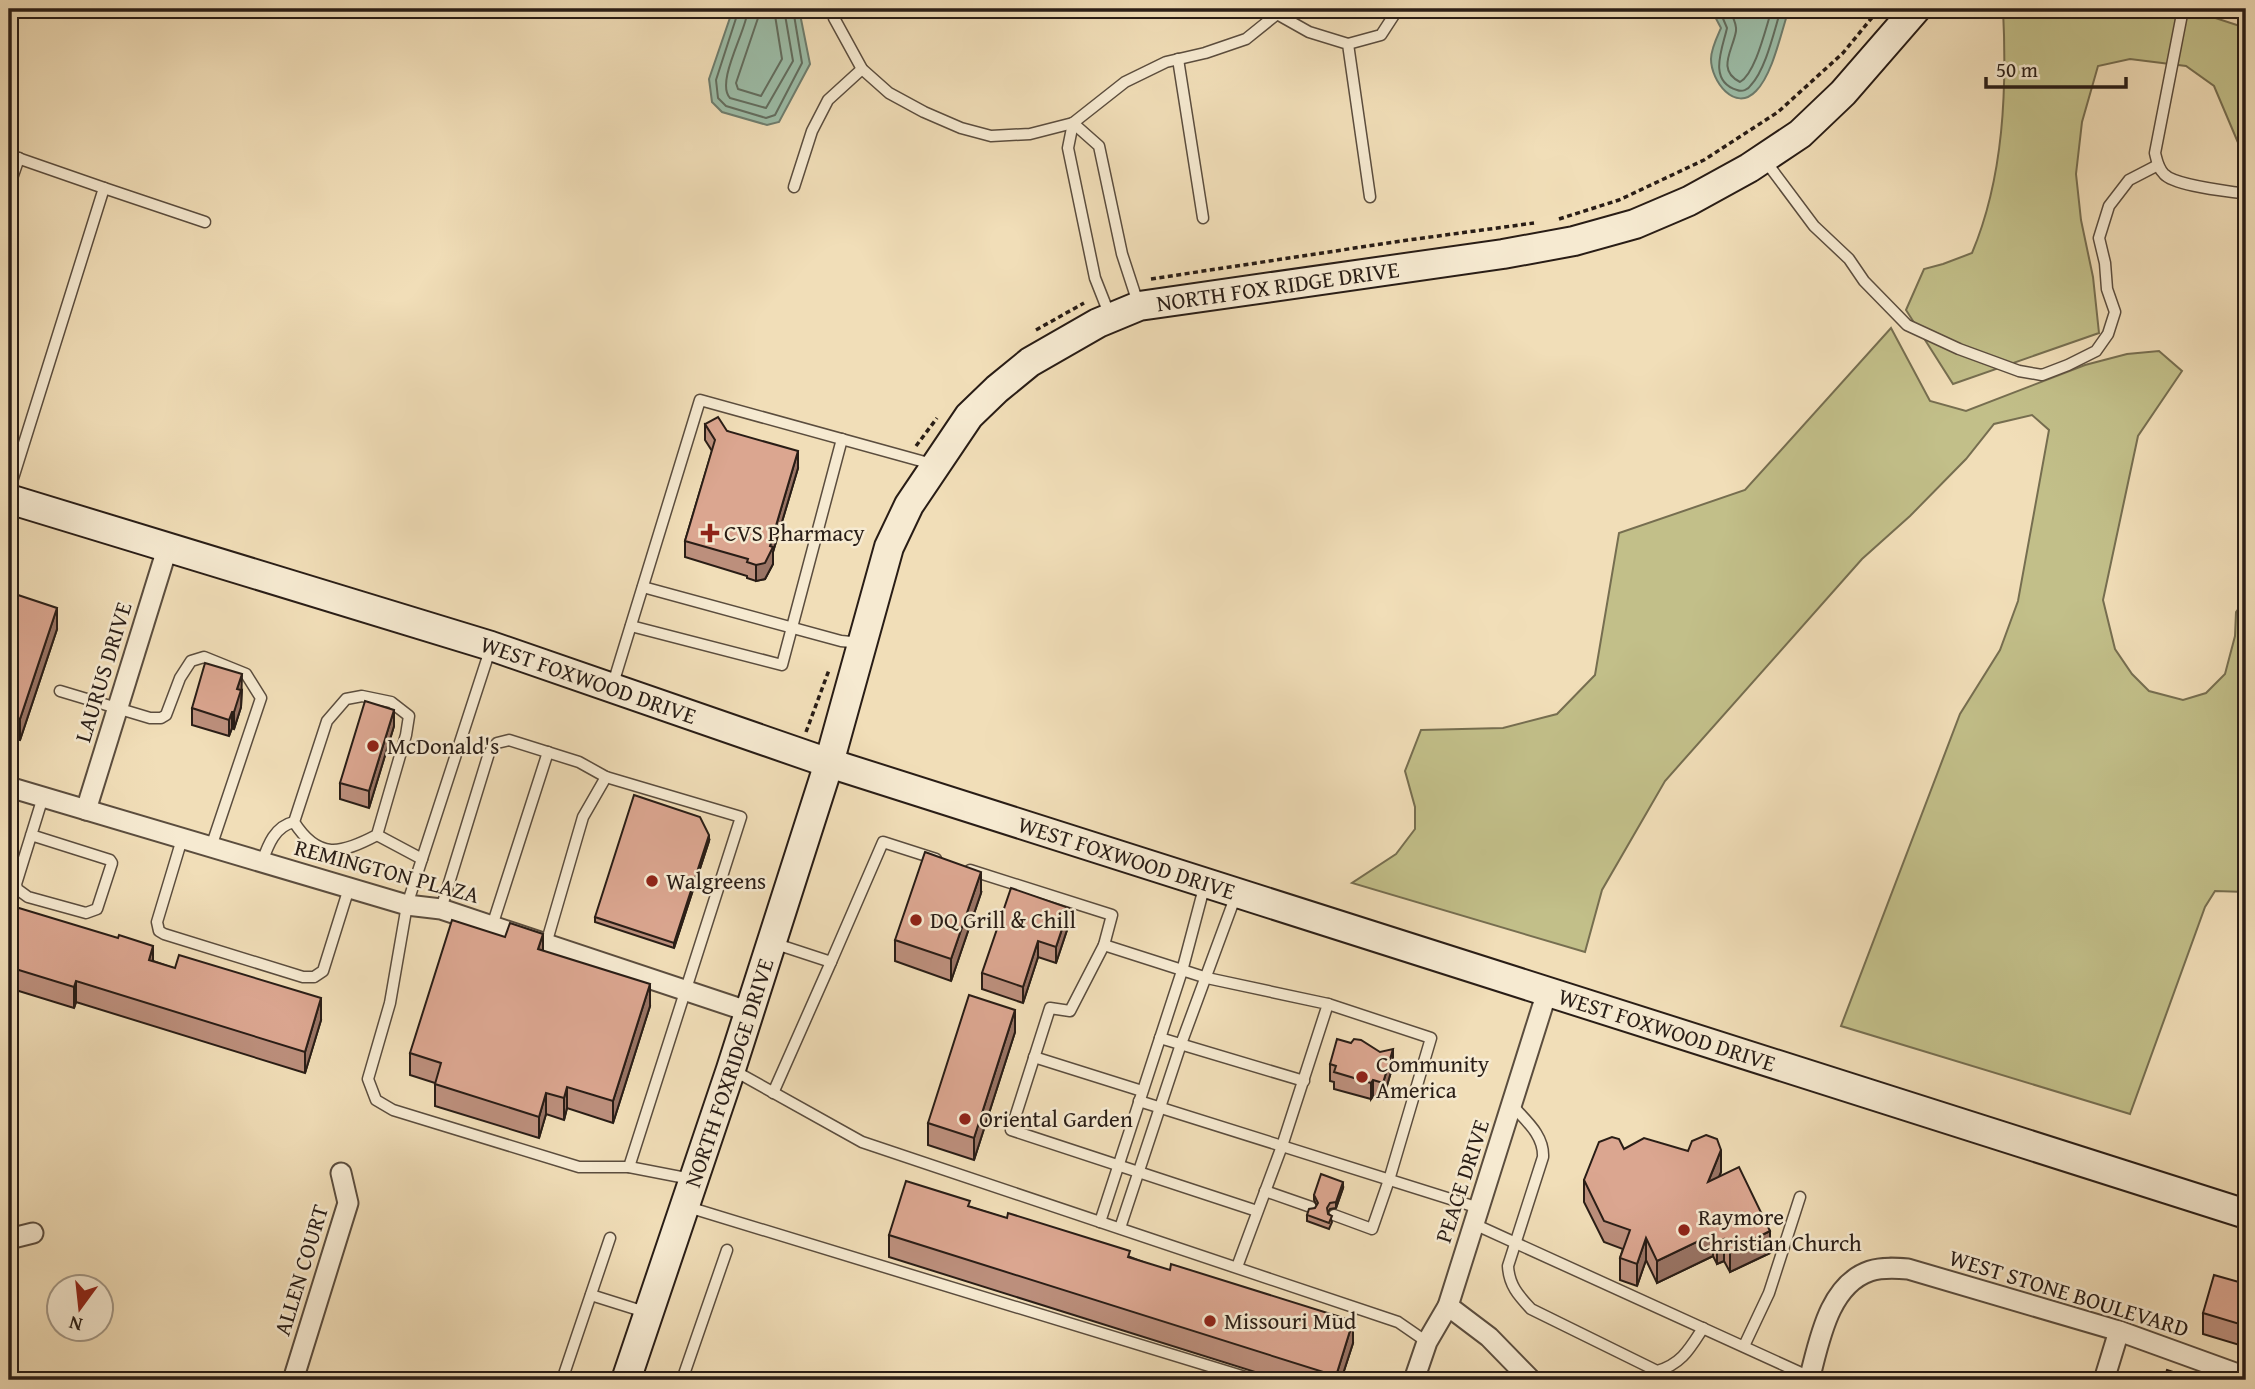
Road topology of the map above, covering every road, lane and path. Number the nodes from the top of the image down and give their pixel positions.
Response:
1 (832, 9) edge
2 (1879, 9) edge
3 (1916, 9) edge
4 (2183, 9) edge
5 (1278, 11) edge
6 (1394, 15) dead end
7 (1348, 44) junction
8 (1178, 59) junction
9 (862, 69) junction
10 (1073, 123) junction
11 (14, 157) edge
12 (1763, 159) junction
13 (2158, 165) junction
14 (9, 187) edge
15 (794, 187) dead end
16 (104, 188) junction
17 (2246, 194) edge
18 (1370, 197) dead end
19 (1203, 218) dead end
20 (1552, 220) dead end
21 (205, 222) dead end
22 (1539, 222) dead end
23 (1135, 296) junction
24 (1107, 307) junction
25 (1029, 334) dead end
26 (945, 409) dead end
27 (842, 439) junction
28 (922, 461) junction
29 (9, 491) edge
30 (9, 499) edge
31 (167, 549) junction
32 (643, 587) junction
33 (631, 626) junction
34 (792, 628) junction
35 (851, 642) junction
36 (491, 646) junction
37 (612, 688) junction
38 (60, 691) dead end
39 (117, 708) junction
40 (548, 752) junction
41 (800, 753) junction
42 (829, 763) junction
43 (606, 777) junction
44 (9, 787) edge
45 (43, 797) junction
46 (86, 810) junction
47 (294, 822) junction
48 (31, 835) junction
49 (377, 835) junction
50 (182, 839) junction
51 (211, 847) junction
52 (422, 859) junction
53 (262, 862) junction
54 (946, 862) edge
55 (959, 866) edge
56 (1205, 883) junction
57 (349, 888) junction
58 (1236, 893) junction
59 (407, 905) junction
60 (441, 909) junction
61 (492, 926) junction
62 (772, 943) junction
63 (546, 944) junction
64 (1104, 945) junction
65 (831, 962) junction
66 (1182, 971) junction
67 (1207, 978) junction
68 (686, 991) junction
69 (1547, 992) junction
70 (1328, 1004) junction
71 (750, 1012) junction
72 (1160, 1038) junction
73 (1181, 1044) junction
74 (1034, 1058) junction
75 (731, 1069) junction
76 (1304, 1081) junction
77 (773, 1093) junction
78 (1141, 1096) junction
79 (1512, 1104) junction
80 (1159, 1108) junction
81 (1282, 1146) junction
82 (1118, 1165) junction
83 (629, 1167) junction
84 (1137, 1171) junction
85 (341, 1173) dead end
86 (692, 1179) junction
87 (1389, 1180) junction
88 (1265, 1191) junction
89 (1800, 1197) dead end
90 (685, 1206) junction
91 (1311, 1208) edge
92 (1257, 1211) junction
93 (2246, 1214) edge
94 (1334, 1215) edge
95 (1476, 1216) junction
96 (1100, 1222) junction
97 (1120, 1228) junction
98 (33, 1233) dead end
99 (610, 1238) dead end
100 (9, 1239) edge
101 (1514, 1243) junction
102 (727, 1250) dead end
103 (1237, 1268) junction
104 (591, 1295) junction
105 (1448, 1306) junction
106 (649, 1314) junction
107 (1703, 1328) junction
108 (2119, 1331) junction
109 (1427, 1342) junction
110 (1744, 1346) junction
111 (2246, 1377) edge
112 (1810, 1379) edge
113 (293, 1380) edge
114 (562, 1380) edge
115 (626, 1380) edge
116 (682, 1380) edge
117 (1255, 1380) edge
118 (1413, 1380) edge
119 (1531, 1380) edge
120 (2104, 1380) edge

1 - 9 lane
2 - 20 path
3 - 12 main road, NORTH FOX RIDGE DRIVE
4 - 13 lane
5 - 7 lane
5 - 8 lane
6 - 7 lane
7 - 18 lane
8 - 10 lane
8 - 19 lane
9 - 10 lane
9 - 15 lane
10 - 23 lane
10 - 24 lane
11 - 14 lane
11 - 16 lane
12 - 13 lane
12 - 23 main road, NORTH FOX RIDGE DRIVE
13 - 17 lane
16 - 21 lane
16 - 29 lane
22 - 23 path
23 - 24 main road, NORTH FOX RIDGE DRIVE
24 - 25 path
24 - 28 main road, NORTH FOX RIDGE DRIVE
26 - 28 path
27 - 28 lane
27 - 32 lane
27 - 34 lane
28 - 35 main road, NORTH FOX RIDGE DRIVE
30 - 31 main road, WEST FOXWOOD DRIVE
31 - 36 main road, WEST FOXWOOD DRIVE
31 - 39 street, LAURUS DRIVE
32 - 33 lane
32 - 34 lane
33 - 34 lane
33 - 37 lane
34 - 35 lane
35 - 41 path
35 - 42 main road, NORTH FOX RIDGE DRIVE
36 - 37 main road, WEST FOXWOOD DRIVE
36 - 52 lane
37 - 41 main road, WEST FOXWOOD DRIVE
38 - 39 lane
39 - 46 street, LAURUS DRIVE
39 - 51 lane
40 - 43 lane
40 - 60 lane
40 - 61 lane
41 - 42 main road, WEST FOXWOOD DRIVE
42 - 56 main road, WEST FOXWOOD DRIVE
42 - 62 main road, NORTH FOXRIDGE DRIVE
43 - 63 lane
43 - 68 lane
44 - 45 street, REMINGTON PLAZA
45 - 46 street, REMINGTON PLAZA
45 - 48 lane
46 - 50 street, REMINGTON PLAZA
47 - 49 lane
47 - 49 lane
47 - 53 lane
48 - 48 lane
49 - 52 lane
50 - 51 street, REMINGTON PLAZA
50 - 57 lane
51 - 53 street, REMINGTON PLAZA
52 - 59 lane
53 - 57 street, REMINGTON PLAZA
54 - 65 lane
55 - 64 lane
56 - 58 main road, WEST FOXWOOD DRIVE
56 - 66 lane
57 - 59 street, REMINGTON PLAZA
58 - 67 lane
58 - 69 main road, WEST FOXWOOD DRIVE
59 - 60 street, REMINGTON PLAZA
59 - 83 lane
60 - 61 street, REMINGTON PLAZA
61 - 63 street, REMINGTON PLAZA
62 - 65 lane
62 - 71 main road, NORTH FOXRIDGE DRIVE
63 - 68 street, REMINGTON PLAZA
64 - 66 lane
64 - 74 lane
65 - 77 lane
66 - 67 lane
66 - 72 lane
67 - 70 lane
67 - 73 lane
68 - 71 street, REMINGTON PLAZA
68 - 83 lane
69 - 79 street, PEACE DRIVE
69 - 93 main road, WEST FOXWOOD DRIVE
70 - 76 lane
70 - 87 lane
71 - 75 main road, NORTH FOXRIDGE DRIVE
72 - 73 lane
72 - 78 lane
73 - 76 lane
73 - 80 lane
74 - 78 lane
74 - 82 lane
75 - 77 lane
75 - 86 main road, NORTH FOXRIDGE DRIVE
76 - 81 lane
77 - 96 lane
78 - 80 lane
78 - 82 lane
79 - 95 street, PEACE DRIVE
79 - 101 lane
80 - 81 lane
80 - 84 lane
81 - 87 lane
81 - 88 lane
82 - 84 lane
82 - 96 lane
83 - 86 lane
84 - 92 lane
84 - 97 lane
85 - 113 street, ALLEN COURT
86 - 90 main road, NORTH FOXRIDGE DRIVE
87 - 94 lane
87 - 95 lane
88 - 91 lane
88 - 92 lane
89 - 110 lane
90 - 106 main road, NORTH FOXRIDGE DRIVE
90 - 117 lane
92 - 103 lane
95 - 101 lane
95 - 105 street, PEACE DRIVE
96 - 97 lane
97 - 103 lane
98 - 100 street
99 - 104 lane
101 - 107 lane
101 - 107 lane
102 - 116 lane
103 - 109 lane
104 - 106 lane
104 - 114 lane
105 - 109 street, PEACE DRIVE
105 - 119 street
106 - 115 main road, NORTH FOXRIDGE DRIVE
107 - 110 lane
108 - 111 street, WEST STONE BOULEVARD
108 - 112 street, WEST STONE BOULEVARD
108 - 120 street
109 - 118 street, PEACE DRIVE
110 - 112 lane

